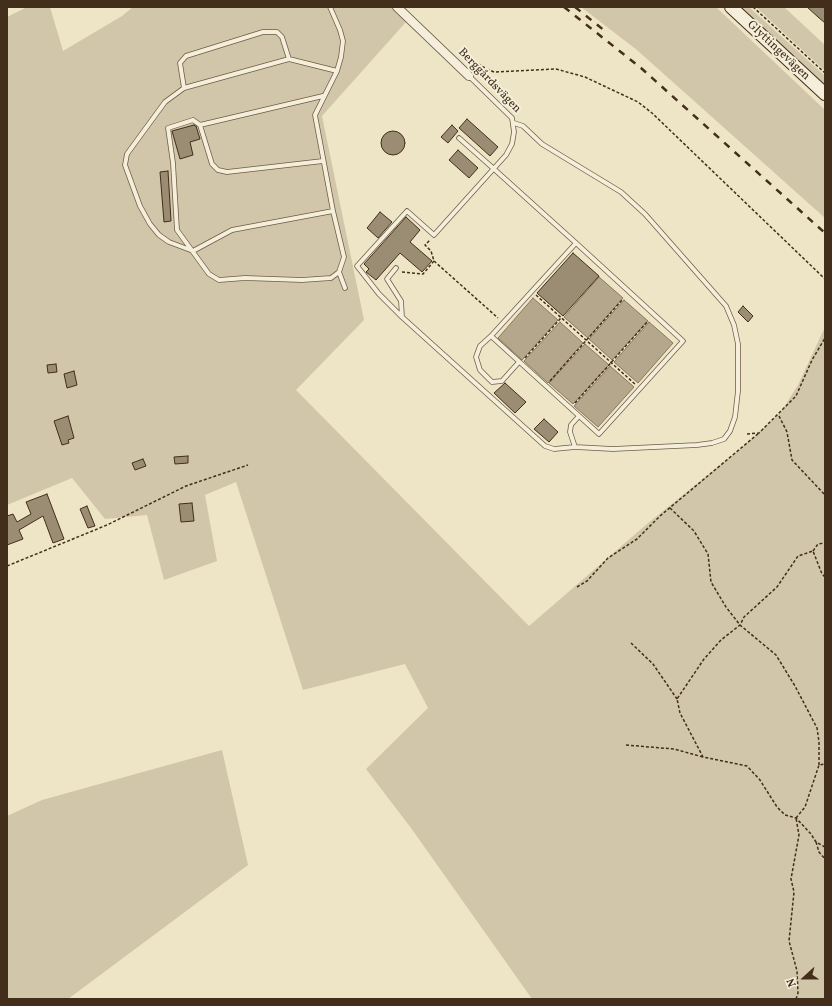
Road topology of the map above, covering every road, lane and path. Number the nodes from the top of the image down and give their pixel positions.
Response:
1 (330, 7) edge
2 (397, 7) edge
3 (731, 7) edge
4 (753, 7) edge
5 (447, 54) junction
6 (289, 59) junction
7 (337, 71) junction
8 (825, 73) edge
9 (469, 76) joint
10 (184, 88) junction
11 (825, 94) edge
12 (323, 96) junction
13 (514, 123) junction
14 (200, 126) junction
15 (458, 138) dead end
16 (323, 161) junction
17 (494, 169) junction
18 (332, 211) junction
19 (434, 236) junction
20 (576, 243) junction
21 (193, 251) junction
22 (434, 261) junction
23 (396, 268) joint
24 (339, 272) junction
25 (825, 279) edge
26 (345, 288) dead end
27 (532, 292) junction
28 (623, 299) dead end
29 (402, 317) junction
30 (561, 318) junction
31 (648, 321) dead end
32 (504, 323) junction
33 (491, 336) junction
34 (825, 338) edge
35 (586, 340) junction
36 (521, 361) junction
37 (611, 363) junction
38 (548, 383) dead end
39 (641, 389) junction
40 (574, 405) dead end
41 (779, 415) junction
42 (579, 416) junction
43 (759, 433) junction
44 (747, 434) dead end
45 (574, 447) junction
46 (248, 465) dead end
47 (825, 495) edge
48 (670, 508) junction
49 (825, 543) edge
50 (813, 551) junction
51 (7, 566) edge
52 (825, 577) edge
53 (577, 587) dead end
54 (740, 625) junction
55 (631, 643) dead end
56 (677, 699) junction
57 (626, 745) dead end
58 (703, 757) junction
59 (825, 764) edge
60 (819, 765) junction
61 (796, 818) junction
62 (816, 842) junction
63 (825, 847) edge
64 (825, 859) edge
65 (796, 999) edge

1 - 7 lane
2 - 5 street, Berggårdsvägen
3 - 11 street, Glyttingevägen
4 - 8 path
5 - 9 street, Berggårdsvägen
5 - 25 path
6 - 7 lane
6 - 10 lane
6 - 10 lane
7 - 12 lane
9 - 13 lane, Berggårdsvägen
10 - 21 lane
12 - 14 lane
12 - 16 lane
13 - 17 lane, Berggårdsvägen
13 - 45 lane
14 - 16 lane
14 - 21 lane
15 - 17 lane
16 - 18 lane
17 - 19 lane, Berggårdsvägen
17 - 20 lane
18 - 21 lane
18 - 24 lane
19 - 22 path
19 - 29 lane
20 - 27 lane
20 - 39 lane
21 - 24 lane
22 - 23 path
22 - 32 path
23 - 29 lane
24 - 26 lane
27 - 30 path
27 - 32 lane
28 - 35 path
29 - 45 lane
30 - 35 path
30 - 36 path
31 - 37 path
32 - 33 lane
33 - 36 lane
33 - 36 lane
34 - 41 path
35 - 37 path
35 - 38 path
36 - 42 lane
37 - 39 path
37 - 40 path
39 - 42 lane
41 - 43 path
41 - 47 path
42 - 45 lane
43 - 44 path
43 - 48 path
46 - 51 path
48 - 53 path
48 - 54 path
49 - 50 path
50 - 52 path
50 - 54 path
54 - 56 path
54 - 60 path
55 - 56 path
56 - 58 path
57 - 58 path
58 - 61 path
59 - 60 path
60 - 61 path
61 - 62 path
61 - 65 path
62 - 63 path
62 - 64 path

